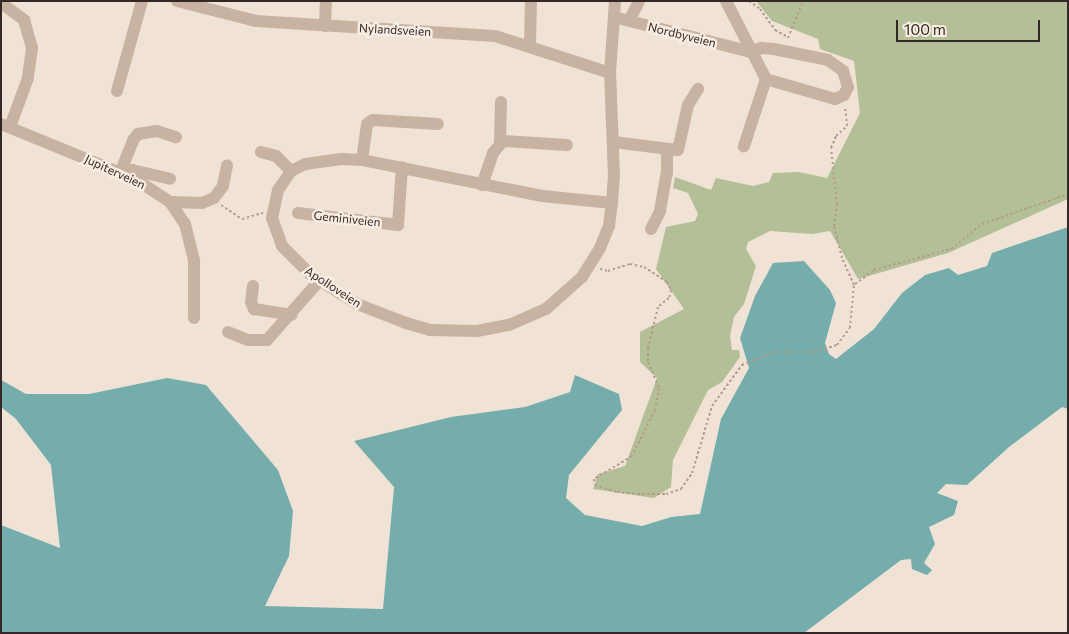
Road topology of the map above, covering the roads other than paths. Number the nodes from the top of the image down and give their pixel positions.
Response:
1 (142, 1) edge
2 (177, 1) edge
3 (326, 1) edge
4 (531, 1) edge
5 (615, 1) edge
6 (639, 1) edge
7 (726, 1) edge
8 (1, 3) edge
9 (614, 17) junction
10 (630, 19) junction
11 (325, 26) junction
12 (530, 46) junction
13 (751, 52) junction
14 (610, 73) junction
15 (766, 79) junction
16 (698, 89) dead end
17 (117, 91) dead end
18 (501, 102) dead end
19 (438, 124) dead end
20 (6, 126) edge
21 (176, 137) dead end
22 (500, 142) junction
23 (613, 142) junction
24 (567, 145) dead end
25 (744, 146) dead end
26 (672, 149) junction
27 (261, 152) dead end
28 (362, 160) junction
29 (227, 165) dead end
30 (402, 167) junction
31 (291, 171) junction
32 (120, 172) junction
33 (170, 179) dead end
34 (482, 185) junction
35 (170, 202) junction
36 (612, 203) junction
37 (298, 213) dead end
38 (652, 230) dead end
39 (319, 280) junction
40 (252, 286) dead end
41 (292, 315) junction
42 (194, 318) dead end
43 (228, 332) dead end

1 - 17 street
2 - 11 street, Nylandsveien
3 - 11 street
4 - 12 street
5 - 9 street, Apolloveien
6 - 10 street
7 - 13 street
8 - 20 street
9 - 10 street, Nordbyveien
9 - 14 street, Apolloveien
10 - 13 street, Nordbyveien
11 - 12 street, Nylandsveien
12 - 14 street, Nylandsveien
13 - 15 street
13 - 15 street, Nordbyveien
14 - 23 street, Apolloveien
15 - 25 street
16 - 26 street
18 - 22 street
19 - 28 street
20 - 32 street, Jupiterveien
21 - 32 street
22 - 24 street
22 - 34 street
23 - 26 street
23 - 36 street, Apolloveien
26 - 38 street
27 - 31 street
28 - 30 street
28 - 31 street
29 - 35 street
30 - 34 street
30 - 37 street, Geminiveien
31 - 39 street, Apolloveien
32 - 33 street
32 - 35 street, Jupiterveien
34 - 36 street
35 - 42 street, Jupiterveien
36 - 39 street, Apolloveien
39 - 41 street
40 - 41 street
41 - 43 street

